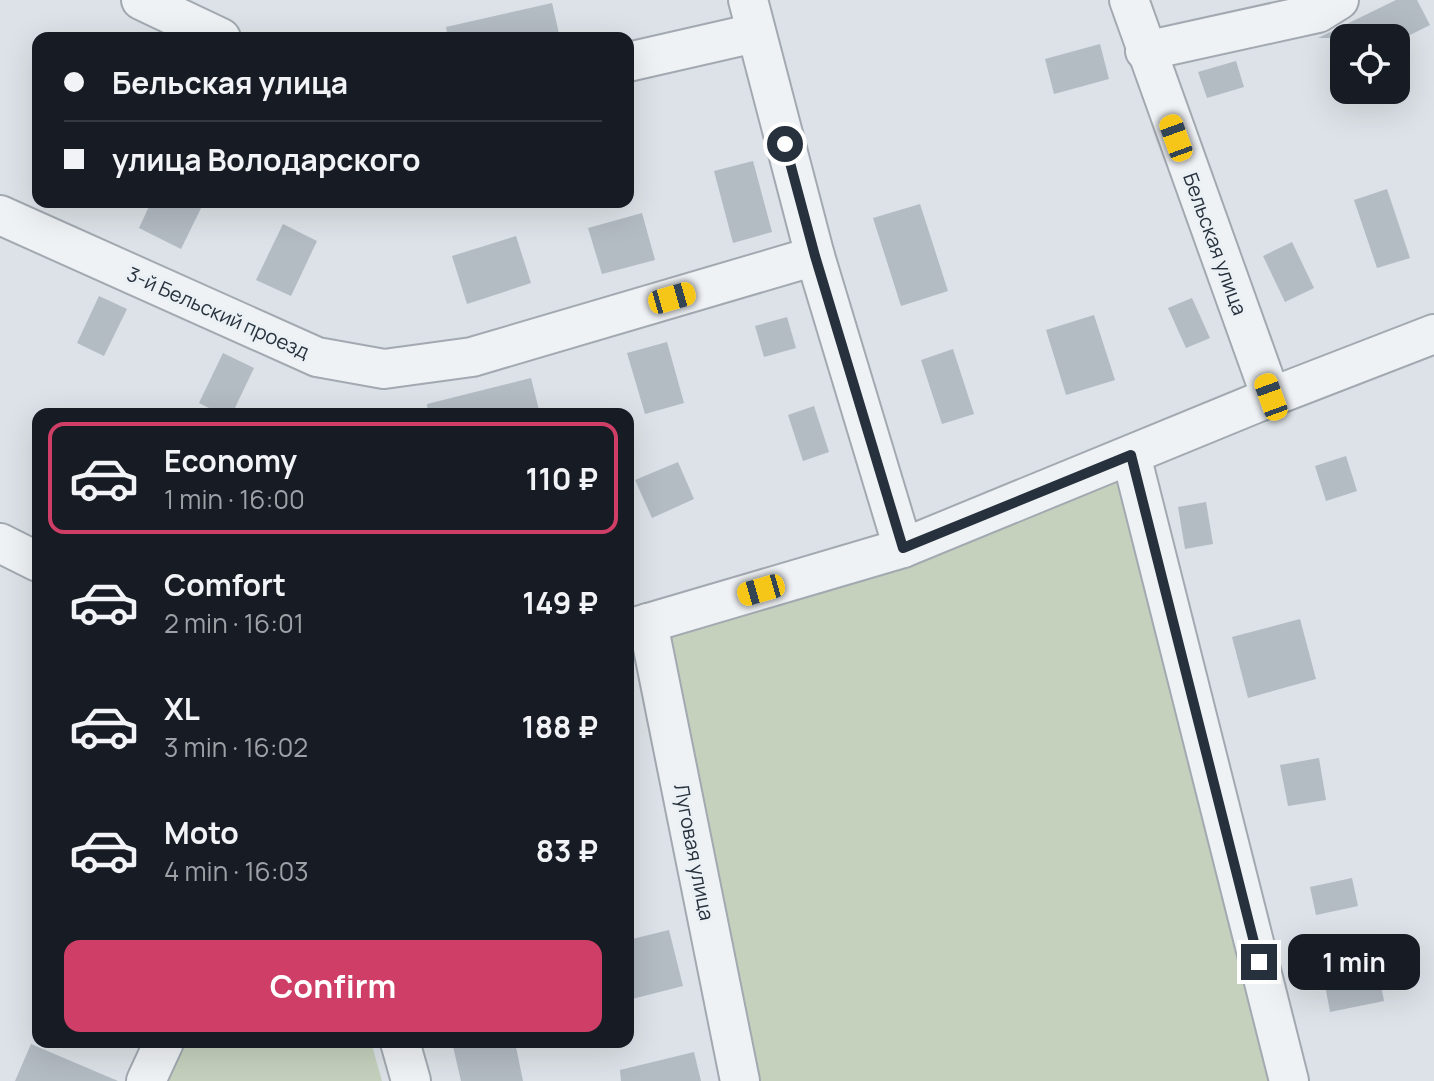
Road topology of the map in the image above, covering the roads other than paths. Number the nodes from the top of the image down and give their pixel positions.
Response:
1 (141, 0) edge
2 (1129, 0) edge
3 (1339, 0) edge
4 (751, 17) edge
5 (208, 32) edge
6 (1145, 51) junction
7 (634, 60) edge
8 (0, 215) edge
9 (815, 256) junction
10 (1434, 334) edge
11 (1271, 397) junction
12 (1131, 455) junction
13 (903, 548) junction
14 (638, 626) edge
15 (161, 1048) edge
16 (402, 1048) edge
17 (146, 1081) edge
18 (411, 1081) edge
19 (740, 1081) edge
20 (1289, 1081) edge

1 - 5 street
2 - 6 street, Бельская улица
3 - 6 street
4 - 7 street
4 - 9 street
6 - 11 street, Бельская улица
8 - 9 street, 3-й Бельский проезд
9 - 13 street
10 - 11 street
11 - 12 street
12 - 13 street
12 - 20 street
13 - 14 street
14 - 19 street, Луговая улица
15 - 17 street
16 - 18 street

